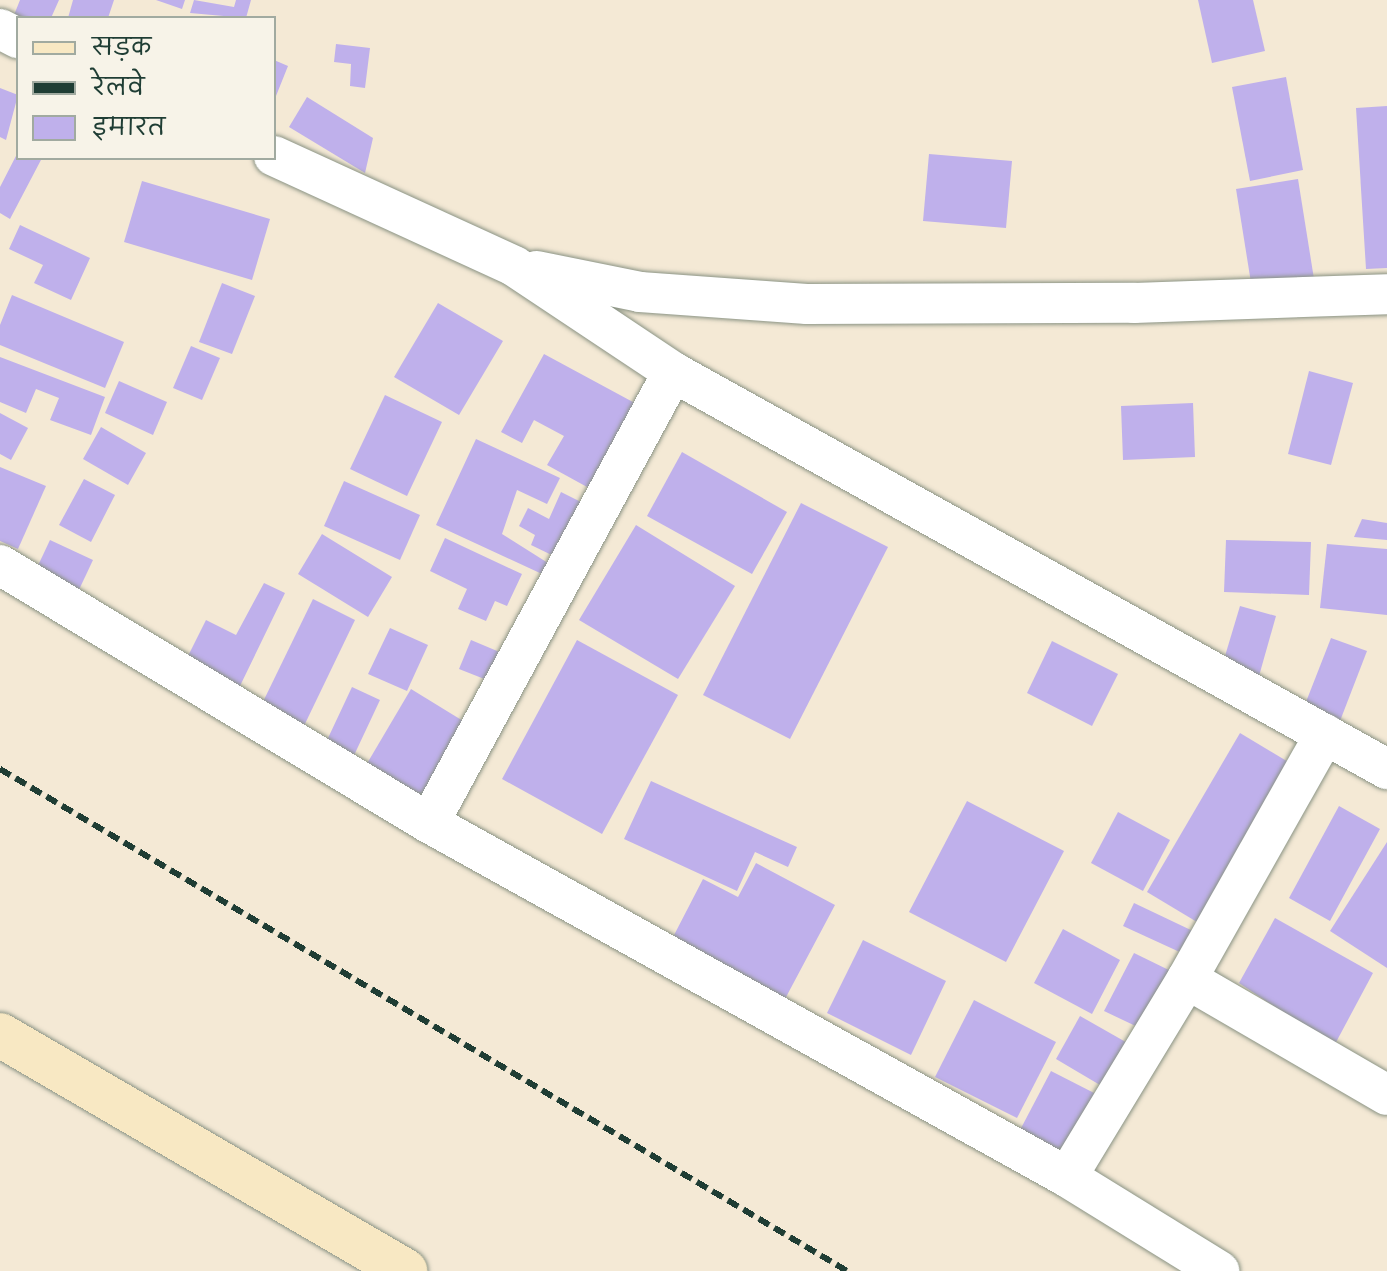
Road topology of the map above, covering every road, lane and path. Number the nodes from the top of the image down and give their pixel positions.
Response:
1 (276, 157) edge
2 (514, 266) junction
3 (1387, 294) edge
4 (673, 372) junction
5 (0, 565) edge
6 (1325, 734) junction
7 (1387, 769) edge
8 (429, 823) junction
9 (1187, 979) junction
10 (0, 1035) edge
11 (1387, 1095) edge
12 (1067, 1177) junction
13 (405, 1271) edge
14 (1219, 1271) edge

1 - 2 street
2 - 3 street
2 - 4 street
4 - 6 street
4 - 8 street
5 - 8 street
6 - 7 street
6 - 9 street
8 - 12 street
9 - 11 street
9 - 12 street
10 - 13 street
12 - 14 street

